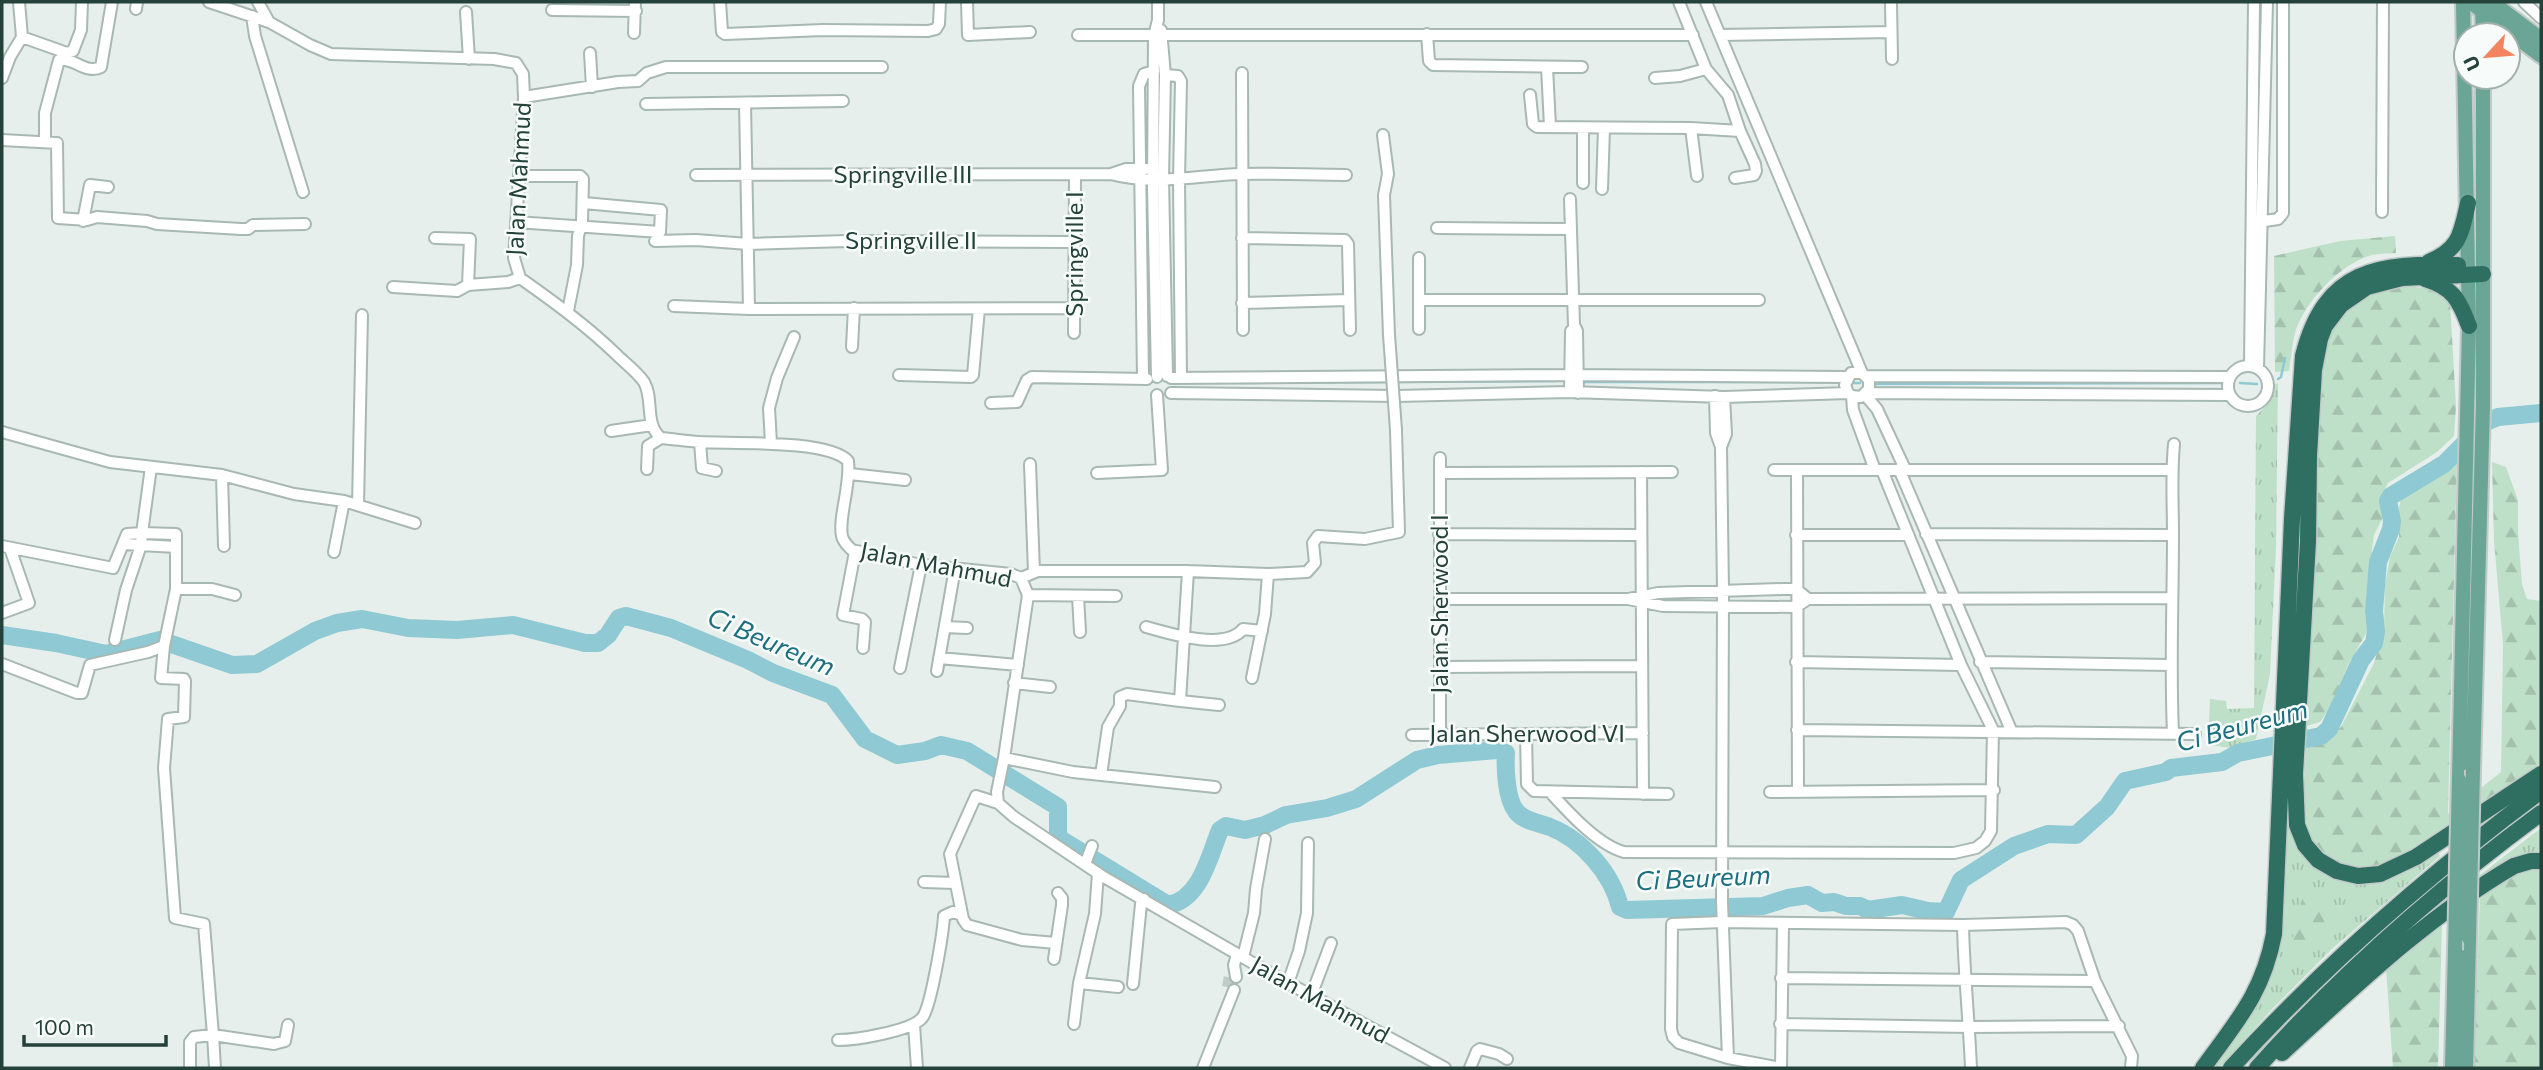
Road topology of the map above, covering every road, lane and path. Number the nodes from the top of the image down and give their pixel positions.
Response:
1 (19, 2) edge
2 (82, 2) edge
3 (112, 2) edge
4 (209, 2) edge
5 (258, 2) edge
6 (720, 2) edge
7 (940, 2) edge
8 (967, 2) edge
9 (1158, 2) edge
10 (1679, 2) edge
11 (1706, 2) edge
12 (1891, 2) edge
13 (2254, 2) edge
14 (2267, 2) edge
15 (2283, 2) edge
16 (2384, 2) edge
17 (2463, 2) edge
18 (2524, 2) edge
19 (2490, 5) edge
20 (636, 6) edge
21 (552, 10) dead end
22 (466, 12) dead end
23 (252, 16) junction
24 (2541, 18) edge
25 (2502, 21) edge
26 (269, 22) junction
27 (1030, 32) dead end
28 (1891, 32) junction
29 (634, 33) dead end
30 (1427, 34) junction
31 (1078, 35) dead end
32 (1693, 35) junction
33 (1720, 35) junction
34 (1159, 36) junction
35 (22, 37) junction
36 (2541, 39) edge
37 (2522, 41) edge
38 (590, 52) dead end
39 (6, 56) edge
40 (2541, 56) edge
41 (469, 59) junction
42 (1892, 59) dead end
43 (882, 67) dead end
44 (1547, 67) junction
45 (1582, 67) dead end
46 (1706, 69) junction
47 (1159, 73) junction
48 (1242, 73) dead end
49 (2, 78) edge
50 (1655, 78) dead end
51 (592, 87) junction
52 (2482, 91) edge
53 (1743, 92) junction
54 (1531, 95) dead end
55 (1728, 95) junction
56 (524, 97) junction
57 (843, 101) dead end
58 (646, 104) dead end
59 (745, 104) junction
60 (1550, 126) junction
61 (1583, 128) junction
62 (1604, 128) junction
63 (1691, 128) junction
64 (1740, 131) junction
65 (1383, 135) dead end
66 (2, 140) edge
67 (45, 141) junction
68 (1139, 174) junction
69 (1242, 174) junction
70 (696, 175) dead end
71 (748, 175) junction
72 (1076, 175) junction
73 (1159, 175) junction
74 (1179, 175) junction
75 (519, 176) junction
76 (1346, 176) dead end
77 (1697, 176) dead end
78 (1735, 178) dead end
79 (1583, 183) dead end
80 (108, 187) dead end
81 (1602, 189) dead end
82 (303, 192) dead end
83 (1570, 199) dead end
84 (584, 203) junction
85 (2468, 203) junction
86 (2382, 212) dead end
87 (83, 220) junction
88 (516, 222) junction
89 (2257, 222) junction
90 (305, 224) dead end
91 (581, 226) junction
92 (1437, 228) dead end
93 (1570, 229) junction
94 (435, 238) dead end
95 (1242, 238) junction
96 (655, 240) dead end
97 (1073, 242) junction
98 (748, 244) junction
99 (1419, 258) dead end
100 (2476, 270) junction
101 (2421, 271) junction
102 (520, 278) junction
103 (468, 285) junction
104 (393, 287) dead end
105 (1348, 300) junction
106 (1420, 300) junction
107 (1573, 300) junction
108 (1759, 300) dead end
109 (1242, 303) junction
110 (674, 306) dead end
111 (749, 309) junction
112 (854, 309) junction
113 (979, 309) junction
114 (1073, 309) junction
115 (568, 311) junction
116 (362, 316) dead end
117 (2469, 326) junction
118 (1419, 329) dead end
119 (1243, 330) dead end
120 (1349, 330) dead end
121 (1074, 332) dead end
122 (794, 337) dead end
123 (852, 347) dead end
124 (2254, 367) junction
125 (899, 375) dead end
126 (1574, 375) junction
127 (1858, 375) junction
128 (1409, 377) junction
129 (2230, 377) junction
130 (1162, 378) junction
131 (1574, 392) junction
132 (1171, 393) junction
133 (1157, 394) junction
134 (1410, 394) junction
135 (1866, 394) junction
136 (1850, 395) junction
137 (2230, 395) junction
138 (1720, 396) junction
139 (991, 404) dead end
140 (1877, 409) junction
141 (1853, 410) junction
142 (652, 425) junction
143 (611, 431) dead end
144 (2, 432) edge
145 (661, 438) junction
146 (699, 442) junction
147 (771, 443) junction
148 (2174, 444) dead end
149 (1440, 458) dead end
150 (1030, 464) dead end
151 (151, 467) junction
152 (648, 469) dead end
153 (1902, 469) junction
154 (2474, 469) junction
155 (1774, 470) dead end
156 (1797, 470) junction
157 (1879, 470) junction
158 (2171, 470) junction
159 (716, 471) dead end
160 (1641, 472) junction
161 (1672, 472) dead end
162 (1097, 473) dead end
163 (1440, 473) junction
164 (850, 474) junction
165 (222, 475) junction
166 (905, 480) dead end
167 (344, 500) junction
168 (358, 505) junction
169 (415, 523) dead end
170 (142, 533) junction
171 (1439, 534) junction
172 (1926, 534) junction
173 (2173, 534) junction
174 (1640, 535) junction
175 (1796, 535) junction
176 (1908, 535) junction
177 (123, 544) junction
178 (141, 545) junction
179 (224, 546) dead end
180 (6, 547) edge
181 (176, 547) junction
182 (334, 552) dead end
183 (855, 552) junction
184 (921, 565) junction
185 (955, 568) junction
186 (1188, 571) junction
187 (1034, 572) junction
188 (1268, 575) junction
189 (1021, 578) junction
190 (176, 589) junction
191 (1796, 589) junction
192 (1723, 590) junction
193 (236, 595) dead end
194 (1028, 595) junction
195 (1078, 596) junction
196 (1116, 596) dead end
197 (1953, 597) junction
198 (1934, 598) junction
199 (2172, 598) junction
200 (1440, 599) junction
201 (1642, 599) junction
202 (1808, 599) junction
203 (1723, 606) junction
204 (1796, 607) junction
205 (2, 613) edge
206 (945, 627) junction
207 (967, 628) dead end
208 (1146, 628) dead end
209 (1262, 631) junction
210 (1080, 632) dead end
211 (1184, 637) junction
212 (115, 640) dead end
213 (164, 645) junction
214 (863, 648) dead end
215 (939, 658) junction
216 (1796, 662) junction
217 (1980, 662) junction
218 (2, 664) edge
219 (1961, 664) junction
220 (1017, 665) junction
221 (2170, 665) junction
222 (1642, 666) junction
223 (1440, 667) junction
224 (900, 668) dead end
225 (937, 671) dead end
226 (1252, 678) dead end
227 (1014, 683) junction
228 (1050, 687) dead end
229 (1180, 701) junction
230 (1219, 705) dead end
231 (1797, 730) junction
232 (1993, 730) junction
233 (2011, 730) junction
234 (1643, 733) junction
235 (2173, 733) junction
236 (1412, 734) dead end
237 (1440, 734) junction
238 (1527, 734) junction
239 (2195, 734) dead end
240 (1004, 760) junction
241 (2288, 773) junction
242 (2541, 774) edge
243 (1101, 775) junction
244 (1215, 787) dead end
245 (1994, 790) junction
246 (2541, 791) edge
247 (1550, 792) junction
248 (1770, 792) dead end
249 (1798, 792) junction
250 (1643, 794) junction
251 (1668, 794) dead end
252 (998, 803) junction
253 (2541, 813) edge
254 (1265, 839) dead end
255 (1308, 843) dead end
256 (1723, 852) junction
257 (2541, 861) edge
258 (1103, 871) junction
259 (924, 883) dead end
260 (955, 883) junction
261 (1058, 893) dead end
262 (1144, 900) junction
263 (961, 915) junction
264 (1722, 918) junction
265 (1783, 924) junction
266 (1963, 925) junction
267 (1056, 943) junction
268 (1331, 943) dead end
269 (1054, 959) dead end
270 (1234, 972) junction
271 (1781, 978) junction
272 (1964, 981) junction
273 (2095, 981) junction
274 (1079, 983) junction
275 (1288, 983) junction
276 (1133, 984) dead end
277 (1118, 987) dead end
278 (1311, 996) junction
279 (1074, 1024) dead end
280 (1780, 1024) junction
281 (288, 1025) dead end
282 (914, 1025) junction
283 (2119, 1026) junction
284 (1970, 1027) junction
285 (213, 1035) junction
286 (838, 1040) dead end
287 (1728, 1058) junction
288 (1507, 1059) dead end
289 (190, 1068) edge
290 (215, 1068) edge
291 (917, 1068) edge
292 (1203, 1068) edge
293 (1445, 1068) edge
294 (1470, 1068) edge
295 (1781, 1068) edge
296 (1971, 1068) edge
297 (2131, 1068) edge
298 (2203, 1068) edge
299 (2231, 1068) edge
300 (2257, 1068) edge
301 (2266, 1068) edge
302 (2452, 1068) edge
303 (2466, 1068) edge

1 - 35 street
2 - 35 street
3 - 67 street
4 - 23 street, Jalan Mahmud
5 - 26 street
6 - 7 street
8 - 27 street
9 - 34 street
10 - 32 street
11 - 33 street
12 - 28 street
13 - 89 street
14 - 89 street
15 - 89 street
16 - 86 street
17 - 85 main road
18 - 24 street
19 - 25 main road
19 - 36 main road
20 - 21 street
20 - 29 street
22 - 41 street
23 - 26 street, Jalan Mahmud
23 - 82 street
26 - 41 street, Jalan Mahmud
28 - 33 street
28 - 42 street
30 - 32 street
30 - 34 street
30 - 44 street
31 - 34 street
32 - 46 street
33 - 53 street
34 - 47 street
35 - 39 street
37 - 40 main road
38 - 51 street
39 - 49 street
41 - 56 street, Jalan Mahmud
43 - 51 street
44 - 45 street
44 - 60 street
46 - 50 street
46 - 55 street
47 - 68 street
47 - 73 street
47 - 74 street
48 - 69 street
51 - 56 street
52 - 100 main road
53 - 55 street
53 - 127 street
54 - 60 street
55 - 64 street
56 - 75 street, Jalan Mahmud
57 - 59 street
58 - 59 street
59 - 71 street
60 - 61 street
61 - 62 street
61 - 79 street
62 - 63 street
62 - 81 street
63 - 64 street
63 - 77 street
64 - 78 street
65 - 188 street, bridge
66 - 67 street
67 - 87 street
68 - 72 street, Springville III
68 - 73 street, Springville III
68 - 130 street
69 - 74 street, Springville III
69 - 76 street, Springville III
69 - 95 street
70 - 71 street, Springville III
71 - 72 street, Springville III
71 - 98 street
72 - 97 street, Springville I
73 - 74 street, Springville III
73 - 130 street
74 - 130 street
75 - 84 street
75 - 88 street, Jalan Mahmud
80 - 87 street
83 - 93 street
84 - 91 street
84 - 91 street
85 - 100 main road
85 - 101 highway
87 - 90 street
88 - 91 street
88 - 102 street, Jalan Mahmud
89 - 124 street
91 - 115 street
92 - 93 street
93 - 107 street
94 - 103 street
95 - 105 street
95 - 109 street
96 - 98 street, Springville II
97 - 98 street, Springville II
97 - 114 street, Springville I
98 - 111 street
99 - 106 street
100 - 101 highway
100 - 117 main road
100 - 154 main road
101 - 117 highway
101 - 241 highway
102 - 103 street
102 - 115 street, Jalan Mahmud
103 - 104 street
105 - 109 street
105 - 120 street
106 - 107 street
106 - 118 street
107 - 108 street
107 - 126 street
109 - 119 street
110 - 111 street
111 - 112 street
112 - 113 street
112 - 123 street
113 - 114 street
113 - 125 street
114 - 121 street, Springville I
115 - 142 street, Jalan Mahmud
116 - 168 street
117 - 154 main road
122 - 147 street
124 - 129 street
124 - 137 street
126 - 127 street
126 - 128 street
126 - 131 street
127 - 129 street
127 - 135 street
127 - 136 street
128 - 130 street
128 - 134 street
129 - 137 street
130 - 132 street
130 - 133 street
130 - 139 street
131 - 134 street
131 - 138 street
132 - 133 street
132 - 134 street
133 - 162 street
135 - 136 street
135 - 137 street
135 - 140 street
136 - 138 street
136 - 141 street
138 - 192 street
140 - 141 street
140 - 153 street
141 - 157 street
142 - 143 street
142 - 145 street, Jalan Mahmud
144 - 151 street
145 - 146 street
145 - 152 street
146 - 147 street
146 - 159 street
147 - 164 street
148 - 158 street
149 - 163 street, Jalan Sherwood I
150 - 187 street
151 - 165 street
151 - 170 street
153 - 157 street
153 - 158 street
153 - 172 street
154 - 302 main road, bridge
154 - 303 main road, bridge
155 - 156 street
156 - 157 street
156 - 175 street
157 - 176 street
158 - 173 street
160 - 161 street
160 - 163 street
160 - 174 street
163 - 171 street, Jalan Sherwood I
164 - 166 street
164 - 183 street, Jalan Mahmud
165 - 167 street
165 - 179 street
167 - 168 street
167 - 182 street
168 - 169 street
170 - 177 street
170 - 178 street
170 - 181 street
171 - 174 street
171 - 200 street, Jalan Sherwood I
172 - 173 street
172 - 197 street
173 - 199 street
174 - 201 street
175 - 176 street
175 - 191 street
176 - 198 street
177 - 178 street
177 - 180 street
178 - 181 street
178 - 212 street
180 - 205 street
181 - 190 street
183 - 184 street, Jalan Mahmud
183 - 214 street
184 - 185 street, Jalan Mahmud
184 - 224 street
185 - 189 street, Jalan Mahmud
185 - 206 street
186 - 187 street
186 - 188 street
186 - 211 street
187 - 189 street
188 - 209 street
189 - 194 street, Jalan Mahmud
190 - 193 street
190 - 213 street
191 - 192 street
191 - 202 street
191 - 204 street
192 - 201 street
192 - 203 street
194 - 195 street
194 - 220 street, Jalan Mahmud
195 - 196 street
195 - 210 street
197 - 198 street
197 - 199 street
197 - 217 street
198 - 202 street
198 - 219 street
199 - 221 street
200 - 201 street
200 - 223 street, Jalan Sherwood I
201 - 203 street
201 - 222 street
202 - 204 street
203 - 204 street
203 - 256 street
204 - 216 street
206 - 207 street
206 - 215 street
208 - 211 street
209 - 211 street
209 - 226 street
211 - 229 street
213 - 218 street
213 - 285 street
215 - 220 street
215 - 225 street
216 - 219 street
216 - 231 street
217 - 221 street
217 - 233 street
219 - 232 street
220 - 227 street, Jalan Mahmud
221 - 235 street
222 - 223 street
222 - 234 street
223 - 237 street, Jalan Sherwood I
227 - 228 street
227 - 240 street, Jalan Mahmud
229 - 230 street
229 - 243 street
231 - 232 street
231 - 249 street
232 - 233 street
232 - 245 street
233 - 235 street
234 - 238 street, Jalan Sherwood VI
234 - 250 street
235 - 239 street
236 - 237 street, Jalan Sherwood VI
237 - 238 street, Jalan Sherwood VI
238 - 247 street
240 - 243 street
240 - 252 street, Jalan Mahmud
241 - 242 highway
241 - 298 highway
243 - 244 street
245 - 249 street
245 - 256 street
246 - 299 highway
247 - 250 street
247 - 256 street
248 - 249 street
250 - 251 street
252 - 258 street, Jalan Mahmud
252 - 260 street
253 - 300 highway
254 - 270 street
255 - 275 street
256 - 264 street
257 - 301 highway
258 - 262 street, Jalan Mahmud
258 - 274 street
259 - 260 street
260 - 263 street
261 - 267 street
262 - 270 street, Jalan Mahmud
262 - 276 street
263 - 267 street
263 - 282 street
264 - 265 street
264 - 287 street
264 - 287 street
265 - 266 street
265 - 271 street
266 - 272 street
266 - 273 street
267 - 269 street
268 - 278 street
270 - 275 street, Jalan Mahmud
270 - 292 street
271 - 272 street
271 - 280 street
272 - 273 street
272 - 284 street
273 - 283 street
274 - 277 street
274 - 279 street
275 - 278 street, Jalan Mahmud
278 - 293 street, Jalan Mahmud
280 - 284 street
280 - 295 street
281 - 285 street
282 - 286 street
282 - 291 street
283 - 284 street
283 - 297 street
284 - 296 street
285 - 289 street
285 - 290 street
287 - 295 street
288 - 294 street

